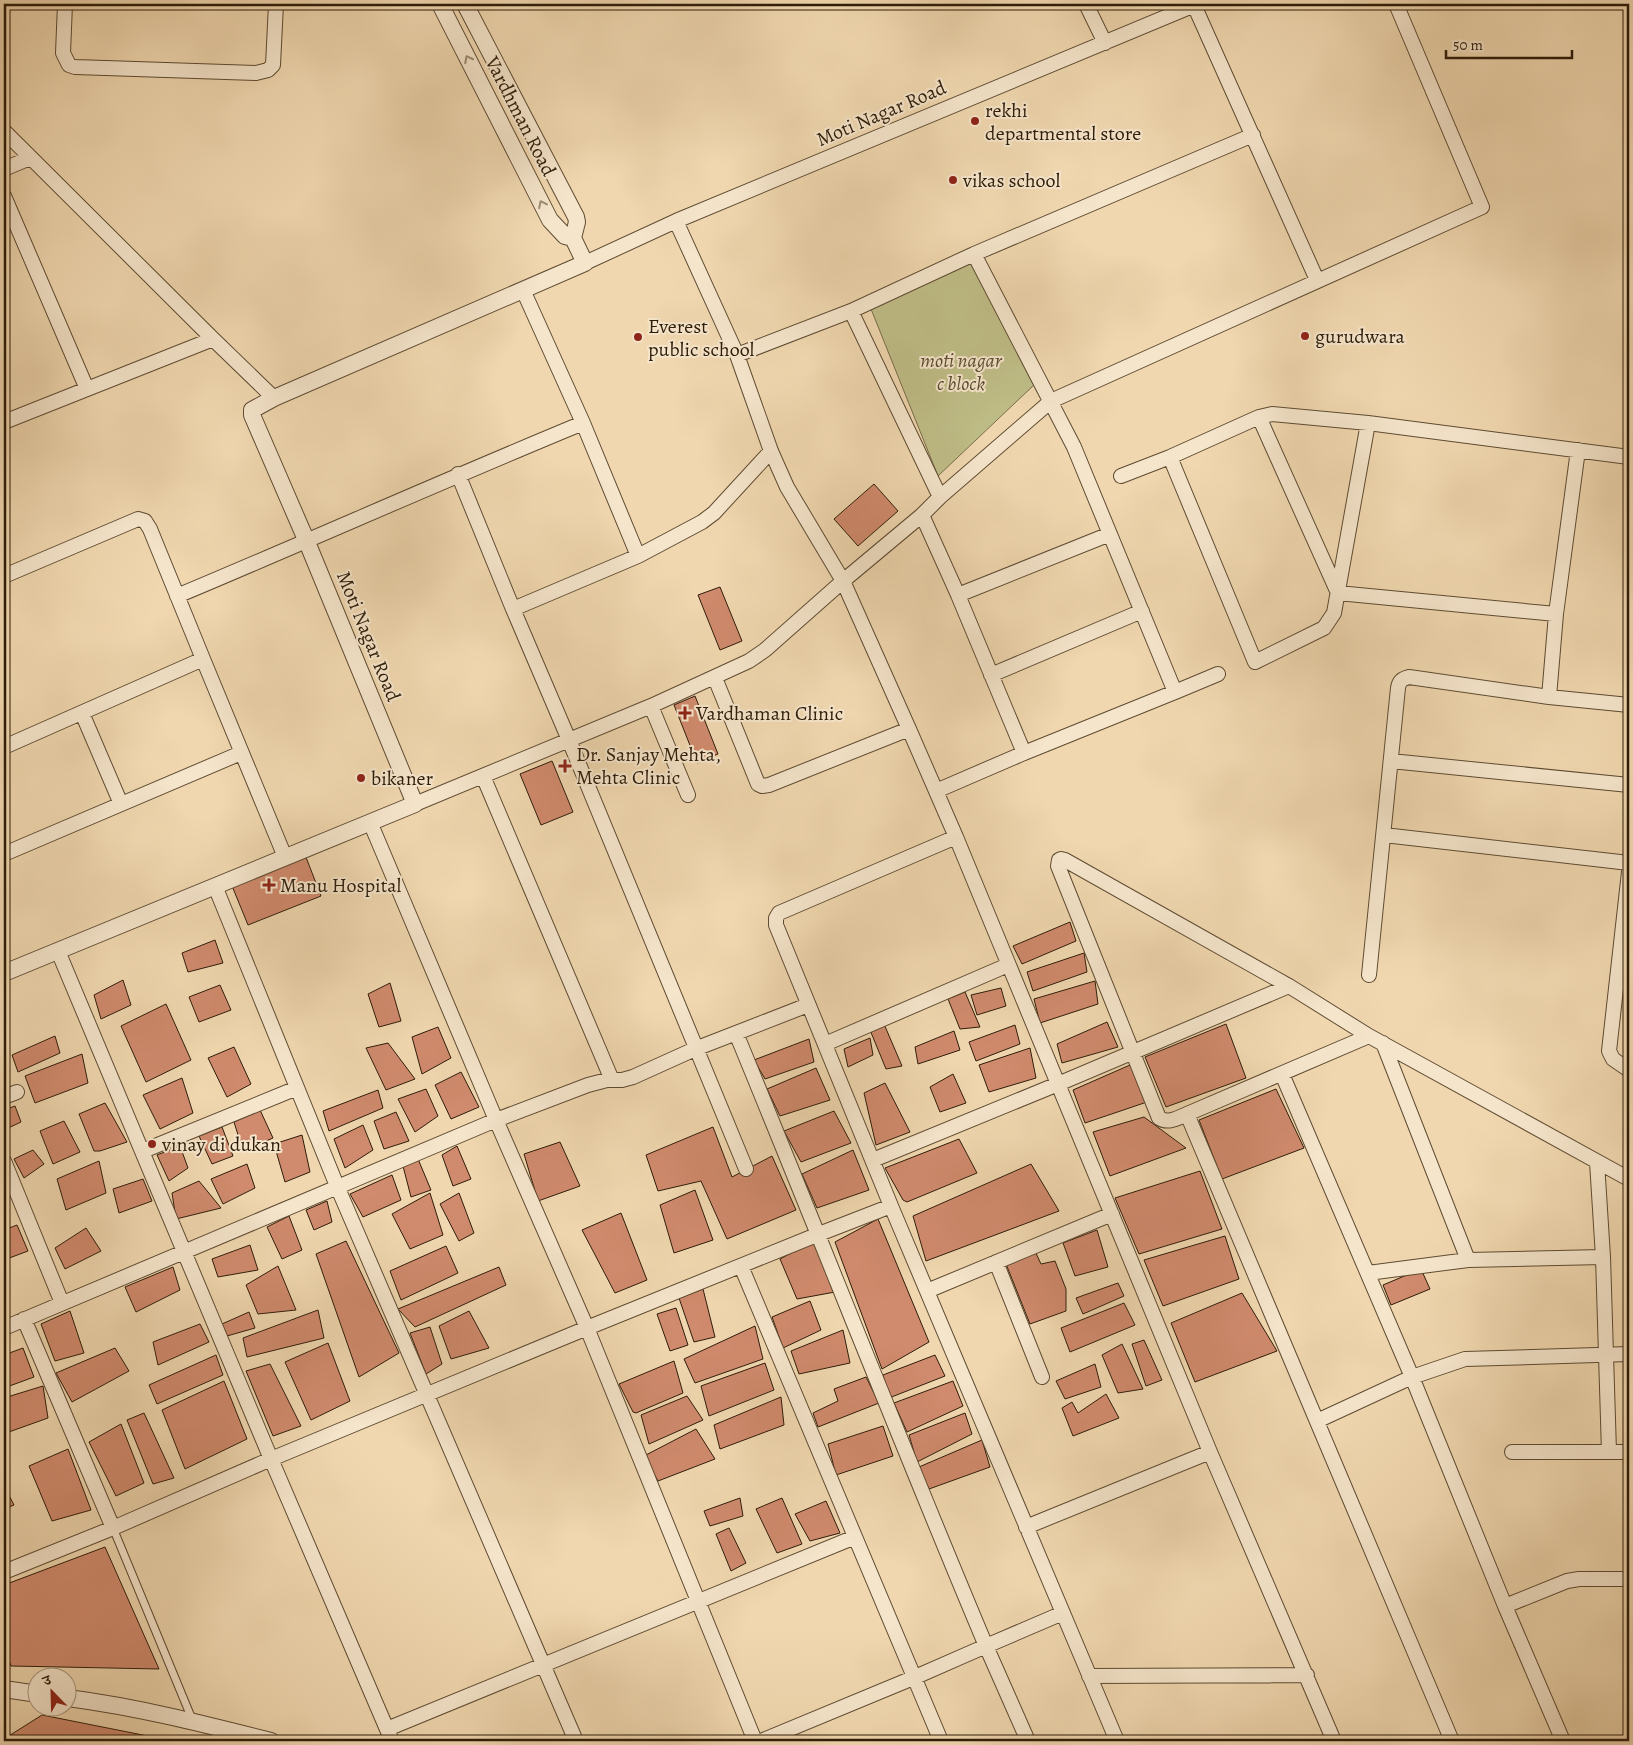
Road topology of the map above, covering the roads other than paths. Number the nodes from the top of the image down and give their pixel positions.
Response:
1 (65, 4) edge
2 (276, 4) edge
3 (440, 4) edge
4 (465, 4) edge
5 (1086, 4) edge
6 (1195, 4) edge
7 (1396, 4) edge
8 (1105, 43) junction
9 (4, 131) edge
10 (1253, 136) junction
11 (30, 158) junction
12 (4, 169) edge
13 (4, 196) edge
14 (676, 221) junction
15 (573, 238) junction
16 (974, 254) junction
17 (585, 263) junction
18 (1317, 280) junction
19 (523, 290) junction
20 (851, 310) junction
21 (213, 340) junction
22 (737, 355) junction
23 (87, 389) junction
24 (274, 398) junction
25 (1051, 401) junction
26 (1259, 417) junction
27 (4, 422) edge
28 (583, 423) junction
29 (1368, 423) junction
30 (1578, 450) junction
31 (771, 451) junction
32 (1170, 457) junction
33 (1629, 457) edge
34 (458, 474) junction
35 (1121, 476) dead end
36 (940, 497) junction
37 (922, 515) junction
38 (1110, 534) junction
39 (307, 542) junction
40 (638, 556) junction
41 (4, 576) edge
42 (843, 581) junction
43 (1338, 593) junction
44 (958, 595) junction
45 (177, 596) junction
46 (513, 609) junction
47 (1142, 611) junction
48 (1556, 614) junction
49 (202, 659) junction
50 (1218, 674) dead end
51 (992, 675) junction
52 (715, 678) junction
53 (1175, 692) junction
54 (1549, 697) junction
55 (1629, 705) edge
56 (651, 706) junction
57 (82, 713) junction
58 (909, 728) junction
59 (569, 740) junction
60 (4, 747) edge
61 (241, 753) junction
62 (1024, 753) junction
63 (1391, 761) junction
64 (483, 776) junction
65 (1629, 785) edge
66 (936, 791) junction
67 (688, 796) dead end
68 (121, 804) junction
69 (415, 804) junction
70 (370, 822) junction
71 (1384, 835) junction
72 (956, 837) junction
73 (4, 854) edge
74 (285, 857) junction
75 (1629, 863) edge
76 (1629, 872) edge
77 (215, 886) junction
78 (58, 951) junction
79 (1008, 965) junction
80 (4, 974) edge
81 (1369, 975) dead end
82 (1288, 986) junction
83 (808, 1005) junction
84 (736, 1033) junction
85 (1369, 1036) junction
86 (1383, 1043) junction
87 (825, 1044) junction
88 (695, 1049) junction
89 (1133, 1052) junction
90 (1629, 1070) edge
91 (1282, 1074) junction
92 (612, 1080) junction
93 (1058, 1084) junction
94 (297, 1088) junction
95 (1187, 1114) junction
96 (496, 1120) junction
97 (143, 1151) junction
98 (873, 1160) junction
99 (4, 1161) edge
100 (1597, 1162) junction
101 (746, 1169) dead end
102 (1629, 1179) edge
103 (337, 1186) junction
104 (891, 1206) junction
105 (1112, 1214) junction
106 (819, 1234) junction
107 (183, 1251) junction
108 (1603, 1257) junction
109 (1468, 1260) junction
110 (996, 1262) junction
111 (741, 1266) junction
112 (1368, 1273) junction
113 (927, 1291) junction
114 (62, 1302) junction
115 (24, 1319) junction
116 (4, 1328) edge
117 (587, 1328) junction
118 (1605, 1354) junction
119 (1629, 1354) edge
120 (1042, 1377) dead end
121 (1412, 1377) junction
122 (426, 1395) junction
123 (1317, 1421) junction
124 (1210, 1452) junction
125 (1512, 1452) dead end
126 (1608, 1452) junction
127 (1629, 1452) edge
128 (271, 1459) junction
129 (1026, 1527) junction
130 (113, 1528) junction
131 (855, 1537) junction
132 (4, 1572) edge
133 (1629, 1579) edge
134 (698, 1600) junction
135 (1505, 1606) junction
136 (1063, 1613) junction
137 (986, 1646) junction
138 (543, 1666) junction
139 (1307, 1675) junction
140 (1089, 1676) junction
141 (913, 1678) junction
142 (4, 1689) edge
143 (28, 1693) edge
144 (78, 1699) edge
145 (192, 1720) junction
146 (389, 1735) edge
147 (271, 1741) edge
148 (576, 1741) edge
149 (755, 1741) edge
150 (761, 1741) edge
151 (941, 1741) edge
152 (1028, 1741) edge
153 (1117, 1741) edge
154 (1334, 1741) edge
155 (1452, 1741) edge
156 (1563, 1741) edge

1 - 2 street
15 -> 3 street, Vardhman Road
4 - 15 street
5 - 8 street
6 - 8 street, Moti Nagar Road
6 - 10 street
7 - 18 street
8 - 14 street, Moti Nagar Road
9 - 11 street
10 - 16 street
10 - 18 street
11 - 12 street
11 - 21 street
13 - 23 street
14 - 17 street, Moti Nagar Road
14 - 22 street
15 - 17 street
16 - 20 street
16 - 25 street
17 - 19 street, Moti Nagar Road
18 - 25 street
19 - 24 street, Moti Nagar Road
19 - 28 street
20 - 22 street
20 - 36 street
21 - 23 street
21 - 24 street
22 - 31 street
23 - 27 street
24 - 39 street, Moti Nagar Road
25 - 36 street
25 - 38 street
26 - 29 street
26 - 32 street
26 - 43 street
28 - 34 street
28 - 40 street
29 - 30 street
29 - 43 street
30 - 33 street
30 - 48 street
31 - 40 street
31 - 42 street
32 - 35 street
32 - 43 street
34 - 39 street
34 - 46 street
36 - 37 street
37 - 42 street
37 - 44 street
38 - 44 street
38 - 47 street
39 - 45 street
39 - 69 street, Moti Nagar Road
40 - 46 street
41 - 45 street
42 - 52 street
42 - 58 street
43 - 48 street
44 - 51 street
45 - 49 street
46 - 59 street
47 - 51 street
47 - 53 street
48 - 54 street
49 - 57 street
49 - 61 street
50 - 53 street
51 - 62 street
52 - 56 street
52 - 58 street
53 - 62 street
54 - 55 street
54 - 63 street
56 - 59 street
56 - 67 street
57 - 60 street
57 - 68 street
58 - 66 street
59 - 64 street
59 - 88 street
61 - 68 street
61 - 74 street
62 - 66 street
63 - 65 street
63 - 71 street
64 - 69 street
64 - 92 street
66 - 72 street
68 - 73 street
69 - 70 street
70 - 74 street
70 - 96 street
71 - 75 street
71 - 81 street
72 - 79 street
72 - 83 street
74 - 77 street
76 - 90 street
77 - 78 street
77 - 94 street
78 - 80 street
78 - 97 street
79 - 87 street
79 - 93 street
82 - 85 street
82 - 89 street
82 - 89 street
83 - 84 street
83 - 87 street
84 - 88 street
84 - 106 street
85 - 86 street
85 - 91 street
86 - 100 street
86 - 109 street
87 - 98 street
88 - 92 street
88 - 101 street
89 - 93 street
89 - 95 street
91 - 95 street
91 - 112 street
92 - 96 street
93 - 98 street
93 - 105 street
94 - 97 street
94 - 103 street
95 - 123 street
96 - 103 street
96 - 117 street
97 - 107 street
98 - 104 street
99 - 114 street
100 - 102 street
100 - 108 street
103 - 107 street
103 - 122 street
104 - 106 street
104 - 113 street
105 - 110 street
105 - 124 street
106 - 111 street
106 - 137 street
107 - 114 street
107 - 128 street
108 - 109 street
108 - 118 street
109 - 112 street
110 - 113 street
110 - 120 street
111 - 117 street
111 - 131 street
112 - 121 street
113 - 129 street
114 - 115 street
115 - 116 street
115 - 130 street
117 - 122 street
117 - 134 street
118 - 119 street
118 - 121 street
118 - 126 street
121 - 123 street
121 - 135 street
122 - 128 street
122 - 138 street
123 - 155 street
124 - 129 street
124 - 139 street
125 - 126 street
126 - 127 street
128 - 130 street
128 - 146 street
129 - 136 street
130 - 132 street
130 - 145 lane
131 - 134 street
131 - 141 street
133 - 135 street
134 - 138 street
134 - 149 street
135 - 156 street
136 - 137 street
136 - 140 street
137 - 141 street
137 - 152 street
138 - 146 street
138 - 148 street
139 - 140 street
139 - 154 street
140 - 153 street
141 - 150 street
141 - 151 street
142 - 143 street
144 - 145 street
145 - 147 street

